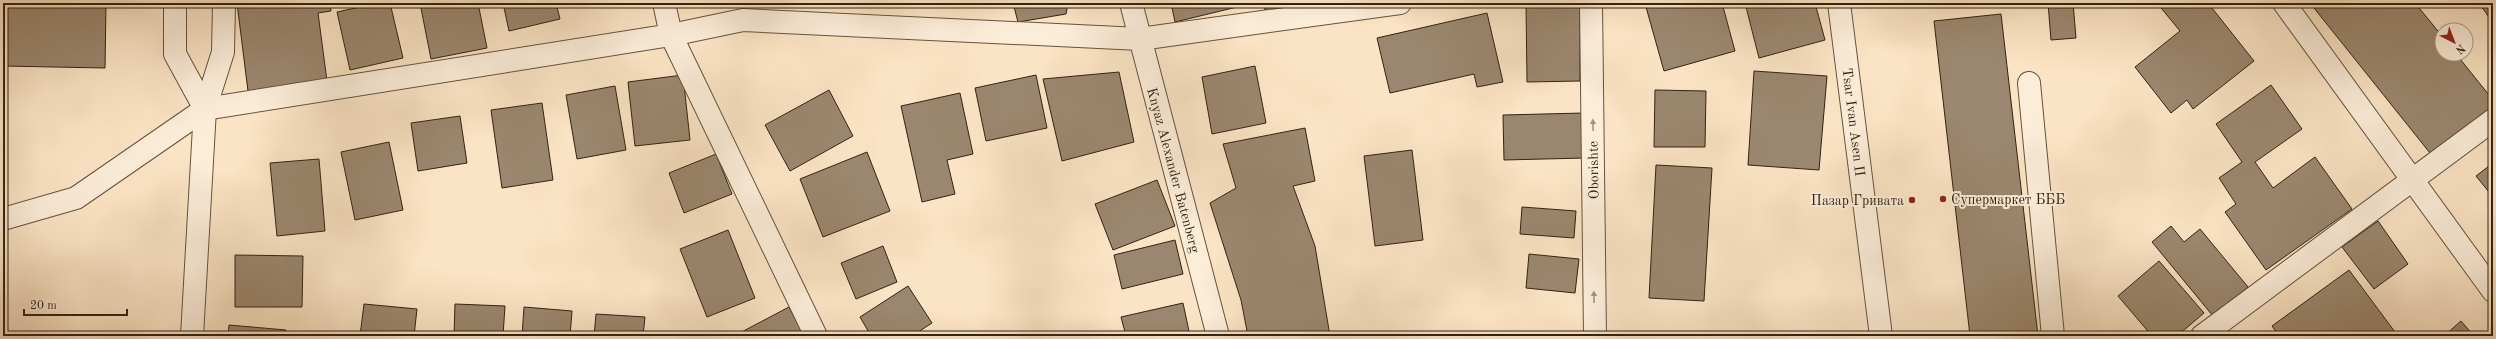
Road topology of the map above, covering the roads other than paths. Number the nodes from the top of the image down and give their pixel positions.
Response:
1 (175, 3) edge
2 (224, 3) edge
3 (664, 3) edge
4 (1131, 3) edge
5 (1400, 3) edge
6 (1591, 3) edge
7 (1839, 3) edge
8 (2284, 3) edge
9 (671, 35) junction
10 (1140, 39) junction
11 (2029, 83) dead end
12 (205, 109) junction
13 (2493, 120) edge
14 (2412, 180) junction
15 (3, 219) edge
16 (2493, 292) edge
17 (192, 336) edge
18 (816, 336) edge
19 (1218, 336) edge
20 (1594, 336) edge
21 (1880, 336) edge
22 (2053, 336) edge
23 (2202, 336) edge

1 - 12 street
2 - 12 street
3 - 9 street
4 - 10 street, Knyaz Alexander Batenberg
5 - 10 street
20 -> 6 street, Oborishte
7 - 21 street, Tsar Ivan Asen II
8 - 14 street
9 - 10 street
9 - 12 street
9 - 18 street
10 - 19 street, Knyaz Alexander Batenberg
11 - 22 street
12 - 15 street
12 - 17 street
13 - 14 street
14 - 16 street
14 - 23 street

